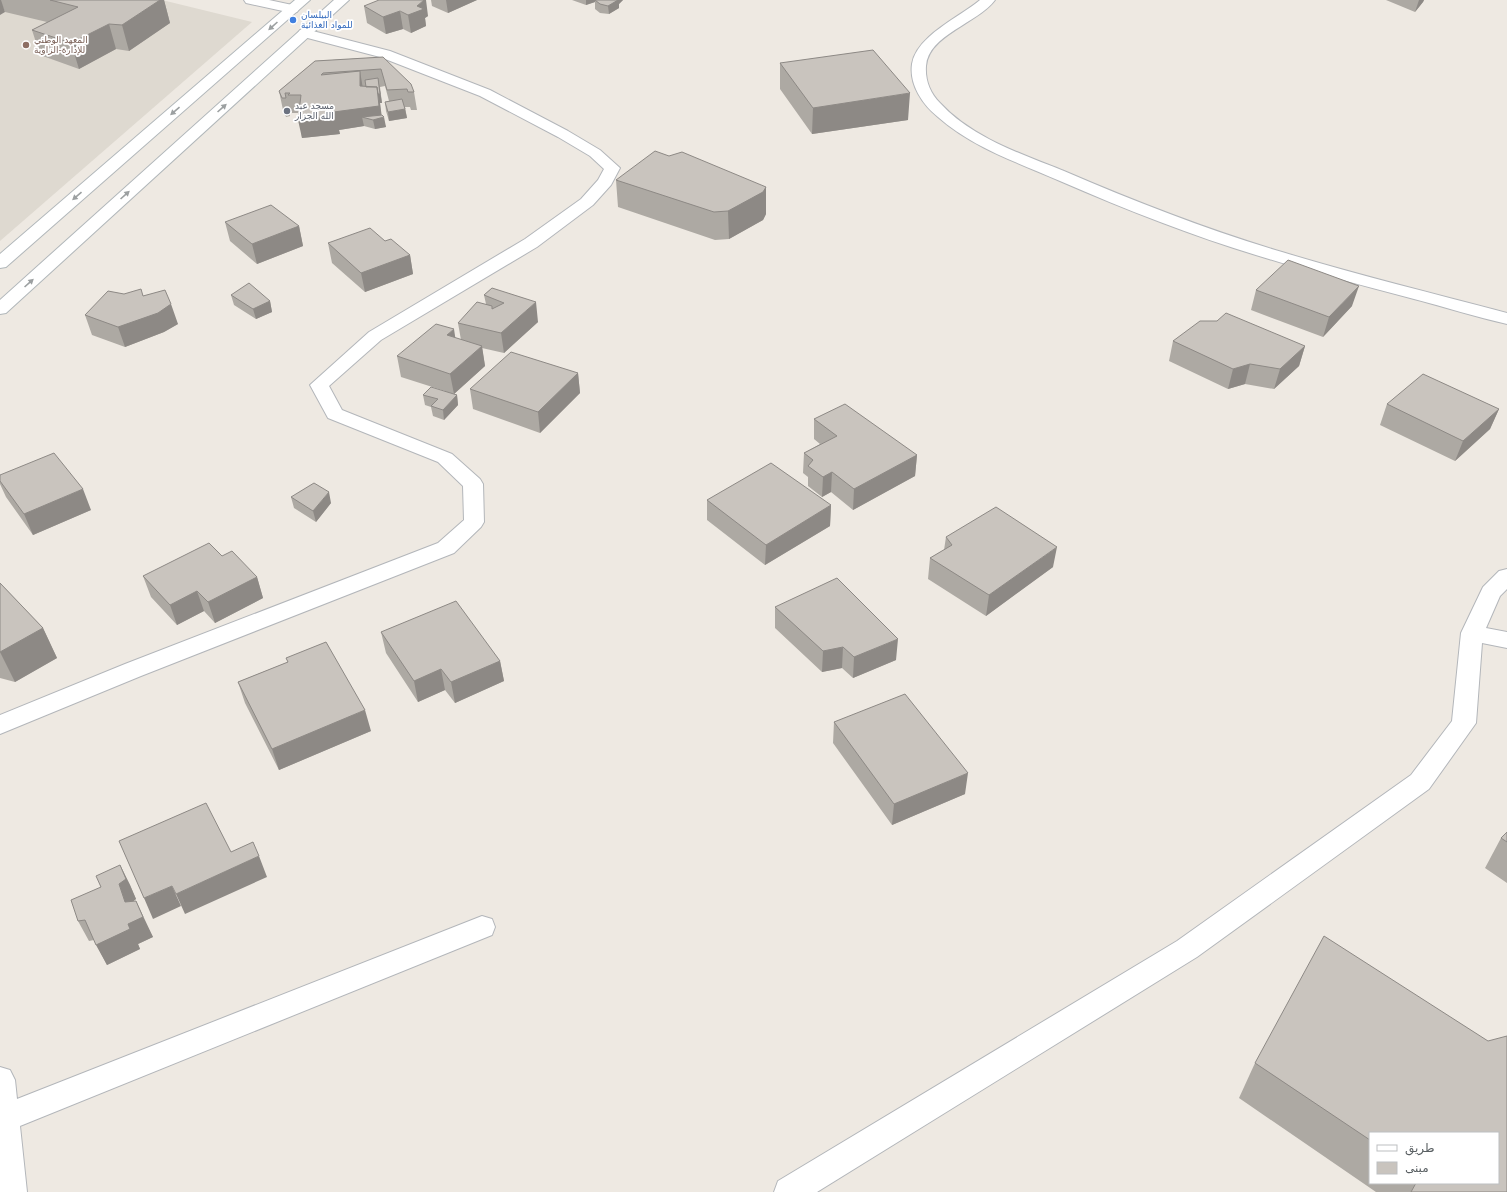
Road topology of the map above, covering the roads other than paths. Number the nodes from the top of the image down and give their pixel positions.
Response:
1 (251, 0) edge
2 (342, 0) edge
3 (988, 0) edge
4 (297, 4) edge
5 (305, 33) junction
6 (0, 264) edge
7 (0, 309) edge
8 (1507, 319) edge
9 (1507, 576) edge
10 (1472, 633) junction
11 (1507, 640) edge
12 (0, 725) edge
13 (482, 927) dead end
14 (0, 1080) edge
15 (4, 1118) junction
16 (12, 1192) edge
17 (789, 1192) edge

1 - 4 street
2 - 5 street
3 - 8 street
4 -> 6 street
7 -> 5 street
5 - 12 street
9 - 10 street
10 - 11 street
10 - 17 street
13 - 15 street
14 - 15 street
15 - 16 street

